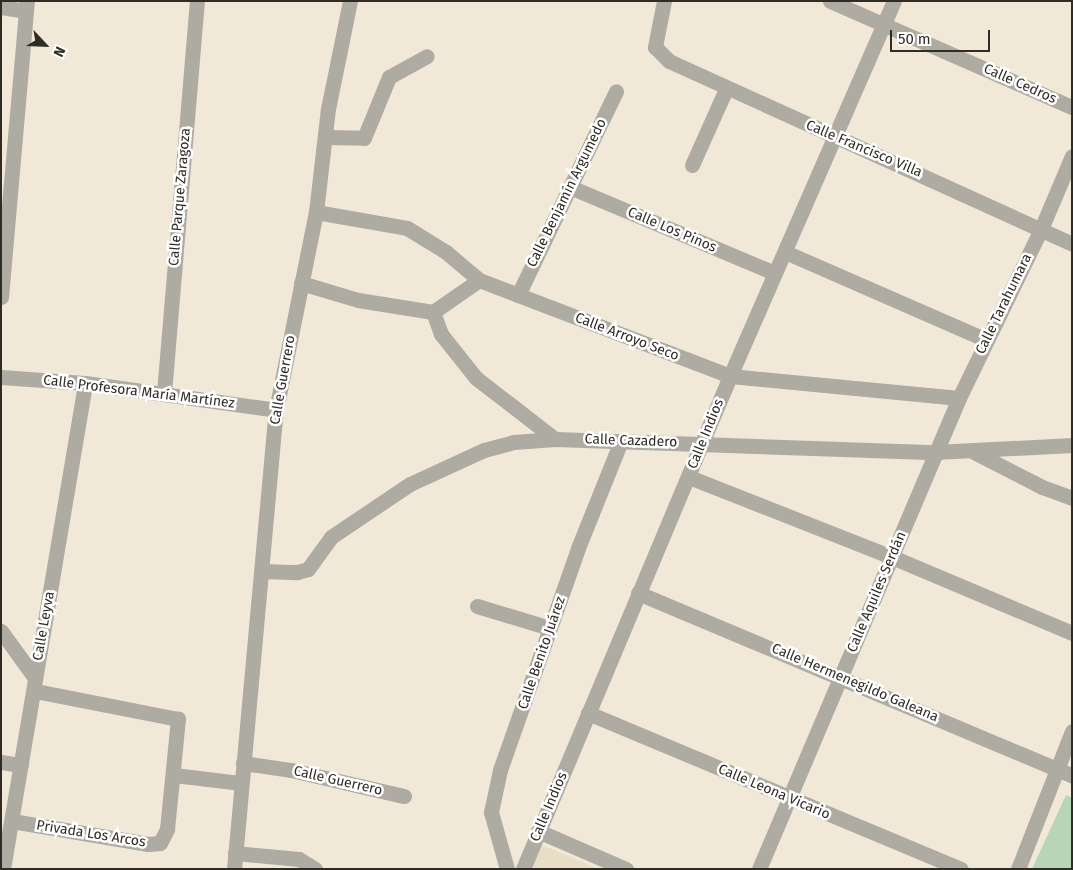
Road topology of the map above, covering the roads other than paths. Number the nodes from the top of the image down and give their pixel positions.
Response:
1 (197, 1) edge
2 (350, 1) edge
3 (664, 1) edge
4 (830, 1) edge
5 (894, 1) edge
6 (26, 6) edge
7 (1, 8) edge
8 (884, 24) junction
9 (427, 56) dead end
10 (726, 90) junction
11 (616, 91) dead end
12 (9, 106) edge
13 (1072, 107) edge
14 (325, 137) junction
15 (836, 137) junction
16 (1072, 156) edge
17 (692, 165) dead end
18 (570, 187) junction
19 (316, 212) junction
20 (1040, 229) junction
21 (1072, 244) edge
22 (785, 252) junction
23 (3, 257) edge
24 (775, 273) junction
25 (479, 280) junction
26 (301, 283) junction
27 (518, 294) junction
28 (1, 297) edge
29 (433, 312) junction
30 (986, 340) junction
31 (730, 376) junction
32 (1, 377) edge
33 (85, 384) junction
34 (164, 393) junction
35 (959, 398) junction
36 (276, 410) junction
37 (554, 440) junction
38 (621, 441) junction
39 (702, 443) junction
40 (1072, 445) edge
41 (936, 452) junction
42 (974, 452) junction
43 (689, 477) junction
44 (1072, 498) edge
45 (892, 557) junction
46 (262, 571) junction
47 (638, 593) junction
48 (477, 606) dead end
49 (550, 628) junction
50 (1, 631) edge
51 (1072, 633) edge
52 (842, 677) junction
53 (35, 685) junction
54 (588, 713) junction
55 (1072, 731) edge
56 (1, 762) edge
57 (243, 762) junction
58 (21, 765) junction
59 (1057, 769) junction
60 (174, 775) junction
61 (1072, 775) edge
62 (240, 783) junction
63 (404, 796) dead end
64 (788, 799) junction
65 (12, 821) junction
66 (538, 831) junction
67 (235, 853) junction
68 (3, 869) edge
69 (234, 869) edge
70 (315, 869) edge
71 (507, 869) edge
72 (523, 869) edge
73 (626, 869) edge
74 (759, 869) edge
75 (961, 869) edge
76 (1018, 869) edge

1 - 34 street, Calle Parque Zaragoza
2 - 14 street, Calle Guerrero
3 - 10 street, Calle Francisco Villa
4 - 8 street, Calle Cedros
5 - 8 street, Calle Indios
6 - 7 street
6 - 12 street
8 - 13 street, Calle Cedros
8 - 15 street, Calle Indios
9 - 14 street
10 - 15 street, Calle Francisco Villa
10 - 17 street
11 - 18 street, Calle Benjamín Argumedo
12 - 23 street
14 - 19 street, Calle Guerrero
15 - 20 street, Calle Francisco Villa
15 - 22 street, Calle Indios
16 - 20 street, Calle Tarahumara
18 - 24 street, Calle Los Pinos
18 - 27 street, Calle Benjamín Argumedo
19 - 25 street, Calle Arroyo Seco
19 - 26 street, Calle Guerrero
20 - 21 street, Calle Francisco Villa
20 - 30 street, Calle Tarahumara
22 - 24 street, Calle Indios
22 - 30 street
23 - 28 street
24 - 31 street, Calle Indios
25 - 27 street, Calle Arroyo Seco
25 - 29 street
26 - 29 street
26 - 36 street, Calle Guerrero
27 - 31 street, Calle Arroyo Seco
29 - 37 street
30 - 35 street, Calle Tarahumara
31 - 35 street, Calle Arroyo Seco
31 - 39 street, Calle Indios
32 - 33 street, Calle Profesora María Martínez
33 - 34 street, Calle Profesora María Martínez
33 - 53 street, Calle Leyva
34 - 36 street, Calle Profesora María Martínez
35 - 41 street, Calle Tarahumara
36 - 46 street, Calle Guerrero
37 - 38 street, Calle Cazadero
37 - 46 street, Calle Cazadero
38 - 39 street, Calle Cazadero
38 - 49 street, Calle Benito Juárez
39 - 41 street, Calle Cazadero
39 - 43 street, Calle Indios
40 - 42 street, Calle Cazadero
41 - 42 street, Calle Cazadero
41 - 45 street, Calle Aquiles Serdán
42 - 44 street
43 - 45 street
43 - 47 street, Calle Indios
45 - 51 street
45 - 52 street, Calle Aquiles Serdán
46 - 57 street, Calle Guerrero
47 - 52 street, Calle Hermenegildo Galeana
47 - 54 street, Calle Indios
48 - 49 street
49 - 71 street, Calle Benito Juárez
50 - 53 street
52 - 59 street, Calle Hermenegildo Galeana
52 - 64 street, Calle Aquiles Serdán
53 - 58 street, Calle Leyva
53 - 60 street, Privada Los Arcos
54 - 64 street, Calle Leona Vicario
54 - 66 street, Calle Indios
55 - 59 street
56 - 58 street
57 - 62 street, Calle Guerrero
57 - 63 street, Calle Guerrero
58 - 65 street, Calle Leyva
59 - 61 street, Calle Hermenegildo Galeana
59 - 76 street
60 - 62 street
60 - 65 street, Privada Los Arcos
62 - 67 street, Calle Guerrero
64 - 74 street, Calle Aquiles Serdán
64 - 75 street, Calle Leona Vicario
65 - 68 street, Calle Leyva
66 - 72 street, Calle Indios
66 - 73 street
67 - 69 street, Calle Guerrero
67 - 70 street

